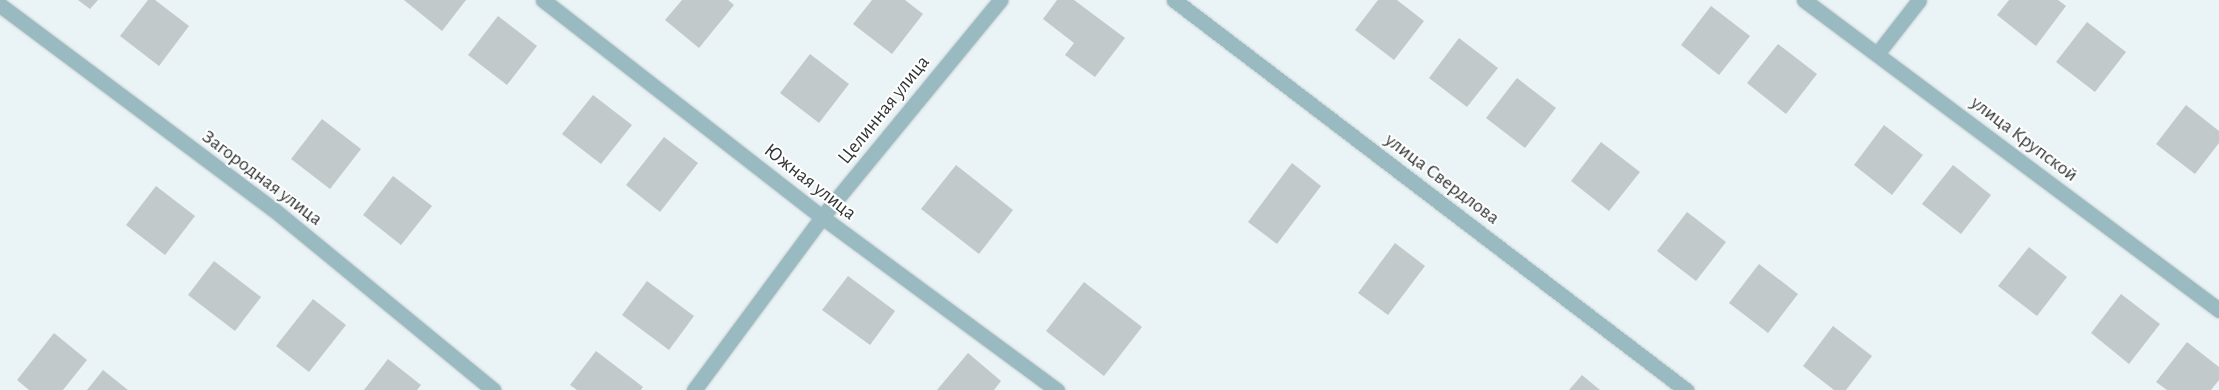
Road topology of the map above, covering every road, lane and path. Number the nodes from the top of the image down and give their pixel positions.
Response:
1 (543, 0) edge
2 (1000, 0) edge
3 (1174, 0) edge
4 (1804, 0) edge
5 (1919, 0) edge
6 (0, 6) edge
7 (1877, 54) junction
8 (822, 217) junction
9 (2219, 310) edge
10 (494, 390) edge
11 (694, 390) edge
12 (1057, 390) edge
13 (1686, 390) edge

1 - 8 street, Южная улица
2 - 8 street, Целинная улица
3 - 13 street, улица Свердлова
4 - 7 street, улица Крупской
5 - 7 street
6 - 10 street, Загородная улица
7 - 9 street, улица Крупской
8 - 11 street, Целинная улица
8 - 12 street, Южная улица

